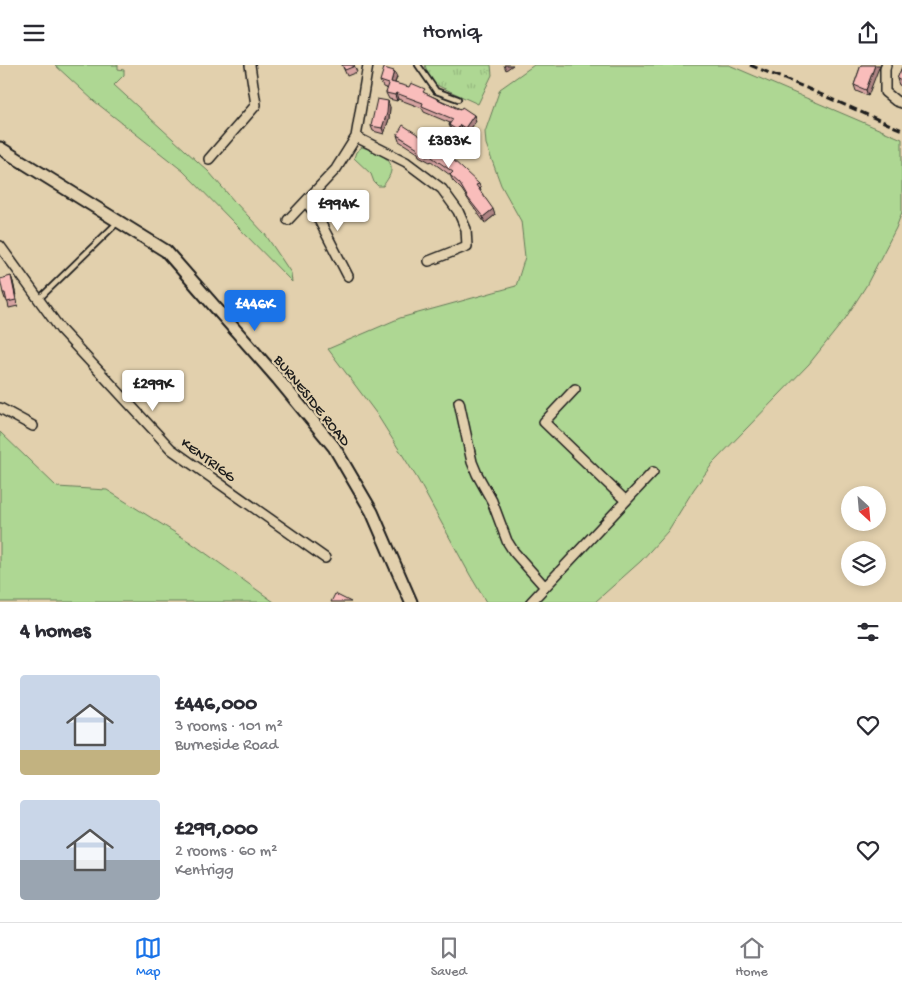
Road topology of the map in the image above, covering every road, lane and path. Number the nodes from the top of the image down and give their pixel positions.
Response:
1 (250, 65) edge
2 (368, 65) edge
3 (418, 65) edge
4 (886, 65) edge
5 (458, 99) dead end
6 (902, 103) edge
7 (356, 137) junction
8 (0, 148) edge
9 (208, 159) dead end
10 (306, 202) junction
11 (288, 220) dead end
12 (118, 221) junction
13 (0, 246) edge
14 (429, 261) dead end
15 (348, 276) dead end
16 (38, 299) junction
17 (575, 389) dead end
18 (459, 402) dead end
19 (0, 407) edge
20 (33, 426) dead end
21 (653, 472) dead end
22 (626, 501) junction
23 (325, 558) dead end
24 (545, 587) junction
25 (411, 602) edge
26 (531, 602) edge

1 - 9 street
2 - 7 street
3 - 5 lane
4 - 6 street
7 - 10 street
7 - 14 street
8 - 12 street, BURNESIDE ROAD
10 - 11 street
10 - 15 street
12 - 16 lane
12 - 25 street, BURNESIDE ROAD
13 - 16 street, KENTRIGG
16 - 23 street, KENTRIGG
17 - 22 street
18 - 24 street
19 - 20 street
21 - 22 street
22 - 24 street
24 - 26 street

